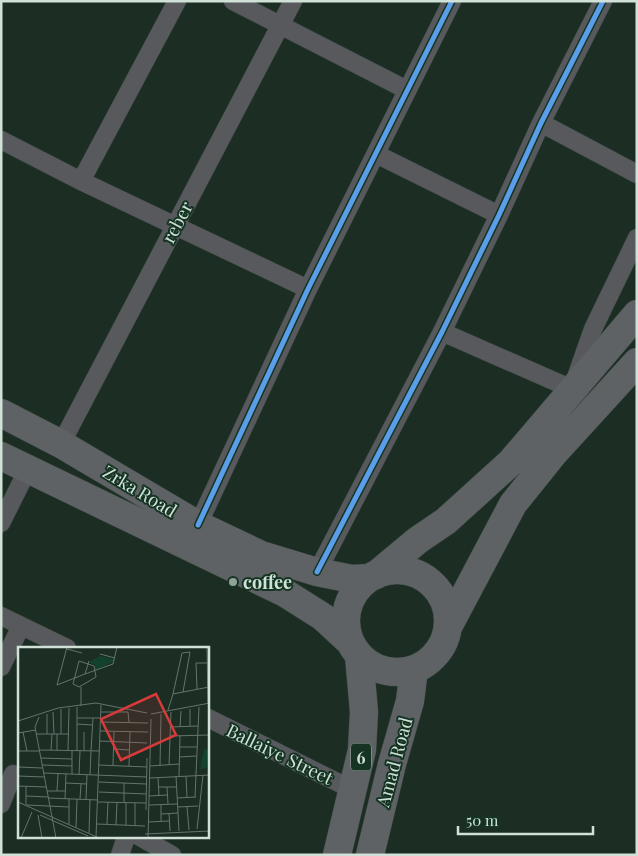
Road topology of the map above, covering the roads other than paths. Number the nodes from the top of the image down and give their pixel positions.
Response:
1 (178, 1) edge
2 (233, 1) edge
3 (293, 1) edge
4 (452, 1) edge
5 (603, 1) edge
6 (280, 25) junction
7 (408, 90) junction
8 (541, 123) junction
9 (1, 140) edge
10 (376, 154) junction
11 (637, 174) edge
12 (81, 181) junction
13 (499, 214) junction
14 (175, 226) junction
15 (637, 238) edge
16 (308, 289) junction
17 (637, 314) edge
18 (442, 332) junction
19 (637, 362) edge
20 (572, 389) junction
21 (1, 413) edge
22 (61, 444) junction
23 (1, 456) edge
24 (28, 468) junction
25 (1, 523) edge
26 (198, 525) junction
27 (317, 572) junction
28 (373, 576) junction
29 (1, 616) edge
30 (21, 626) junction
31 (448, 627) junction
32 (65, 647) edge
33 (355, 649) junction
34 (1, 667) edge
35 (414, 670) junction
36 (209, 718) edge
37 (11, 773) edge
38 (353, 790) junction
39 (1, 804) edge
40 (126, 838) edge
41 (142, 838) edge
42 (120, 855) edge
43 (172, 855) edge
44 (337, 855) edge
45 (370, 855) edge

1 - 12 street
2 - 6 street
3 - 6 street, reber
4 - 7 street
5 - 8 street
6 - 7 street
6 - 14 street, reber
7 - 10 street
8 - 11 street
8 - 13 street
9 - 12 street
10 - 13 street
10 - 16 street
12 - 14 street
13 - 18 street
14 - 16 street
14 - 22 street, reber
15 - 20 street
16 - 26 street
17 - 20 main road
18 - 20 street
18 - 27 street
19 - 31 main road
20 - 28 main road
21 - 22 main road, Zrka Road
22 - 26 main road, Zrka Road
23 - 24 main road, Zrka Road
24 - 25 street
24 - 33 main road, Zrka Road
26 - 27 main road, Zrka Road
27 - 28 main road, Zrka Road
28 - 31 main road
28 - 33 main road
29 - 30 street
30 - 32 street
30 - 34 street
31 - 35 main road
33 - 35 main road
33 - 38 main road, Amad Road / 6
35 - 45 main road, Amad Road / 6
36 - 38 street, Ballaiye Street
37 - 39 street
38 - 44 main road, Amad Road / 6
40 - 42 street
41 - 43 street

